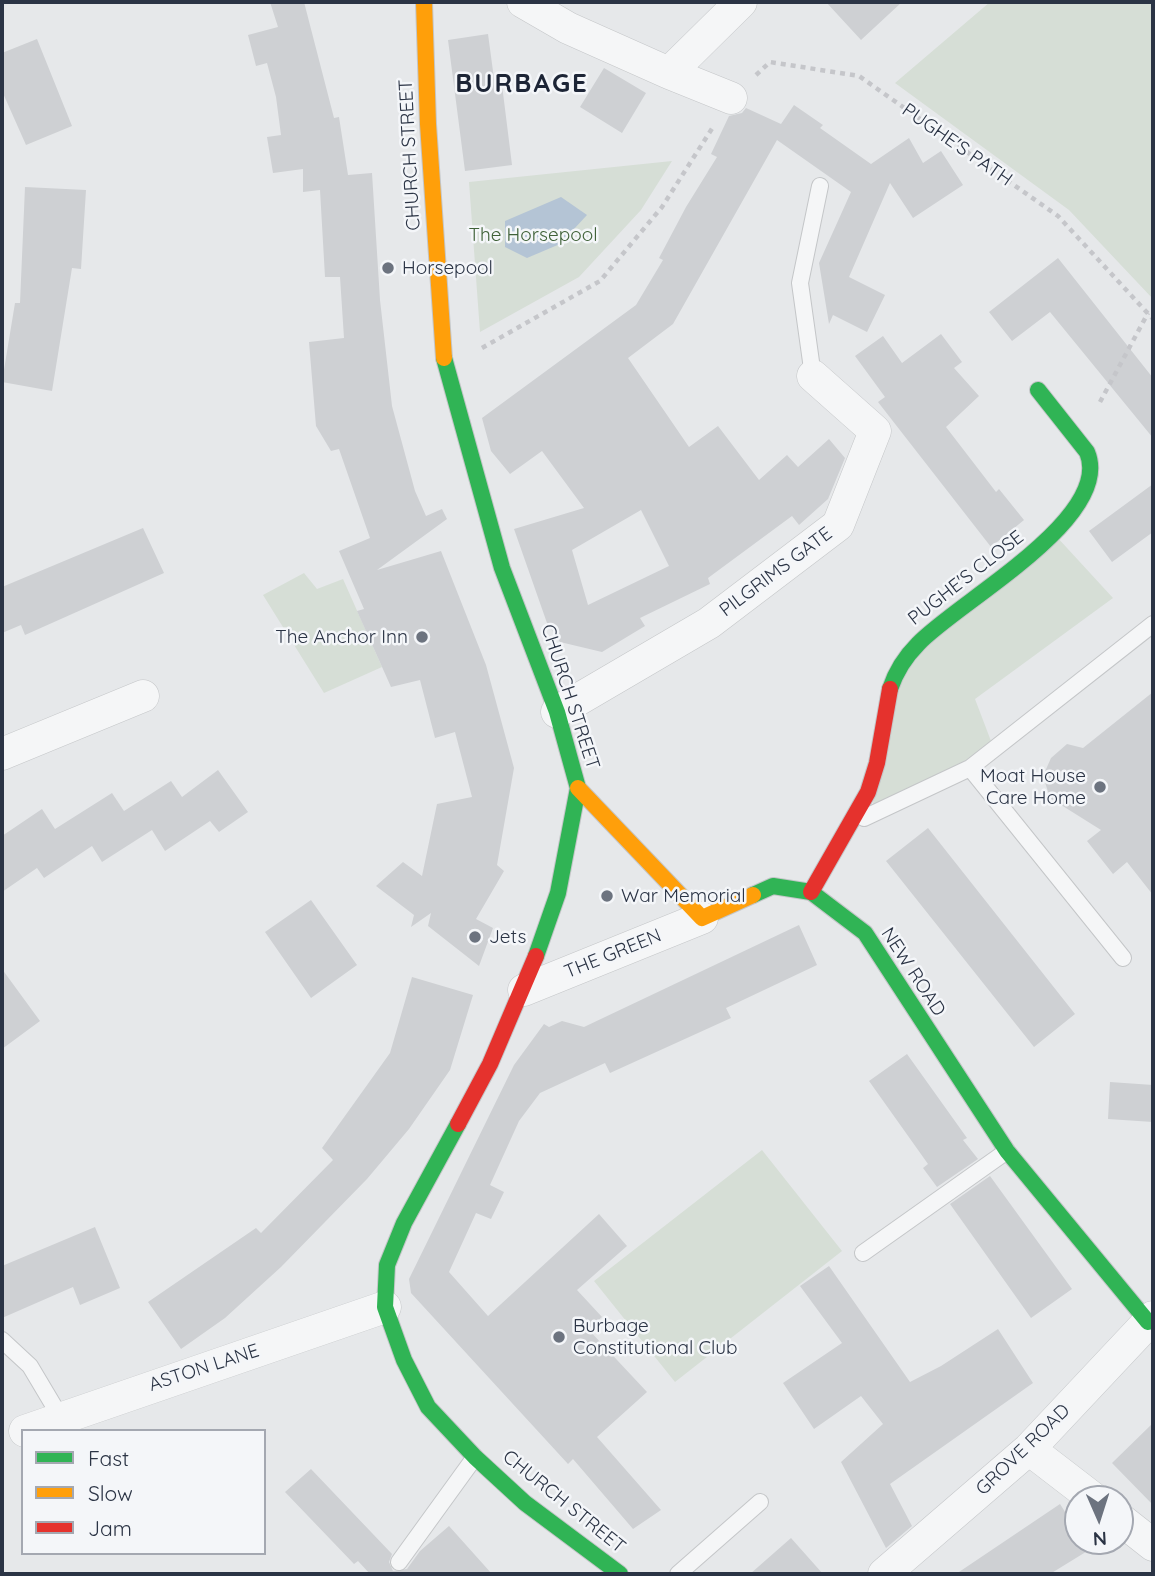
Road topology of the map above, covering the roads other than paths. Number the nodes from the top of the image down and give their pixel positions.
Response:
1 (424, 2) edge
2 (523, 2) edge
3 (741, 2) edge
4 (669, 73) junction
5 (731, 98) road end
6 (820, 186) dead end
7 (813, 376) joint
8 (1038, 390) dead end
9 (1153, 624) edge
10 (143, 696) dead end
11 (557, 712) junction
12 (2, 754) edge
13 (970, 768) junction
14 (578, 788) junction
15 (855, 821) junction
16 (811, 892) junction
17 (702, 918) junction
18 (1123, 958) dead end
19 (524, 990) junction
20 (1007, 1151) junction
21 (863, 1253) dead end
22 (384, 1307) junction
23 (1151, 1320) edge
24 (2, 1340) edge
25 (61, 1418) junction
26 (30, 1429) edge
27 (21, 1432) edge
28 (2, 1439) edge
29 (1029, 1449) junction
30 (475, 1457) junction
31 (1076, 1485) edge
32 (760, 1503) dead end
33 (1134, 1530) edge
34 (1153, 1545) edge
35 (400, 1562) dead end
36 (620, 1574) edge
37 (678, 1574) edge
38 (884, 1574) edge

1 - 11 main road, CHURCH STREET
2 - 4 street
3 - 4 street
4 - 5 street
6 - 7 lane
7 - 11 street, PILGRIMS GATE
8 - 15 main road, PUGHE'S CLOSE
9 - 13 lane
10 - 12 street
11 - 14 main road, CHURCH STREET
13 - 15 lane
13 - 18 lane
14 - 17 main road
14 - 19 main road, CHURCH STREET
15 - 16 main road, PUGHE'S CLOSE
16 - 17 main road, NEW ROAD
16 - 20 main road, NEW ROAD
17 - 19 street, THE GREEN
19 - 22 main road, CHURCH STREET
20 - 21 lane
20 - 23 main road, NEW ROAD
22 - 25 street, ASTON LANE
22 - 30 main road, CHURCH STREET
23 - 29 street, GROVE ROAD
24 - 25 lane
25 - 26 street, ASTON LANE
27 - 28 street, ASTON LANE
29 - 31 street
29 - 38 street, GROVE ROAD
30 - 35 lane
30 - 36 main road, CHURCH STREET
32 - 37 lane
33 - 34 street

